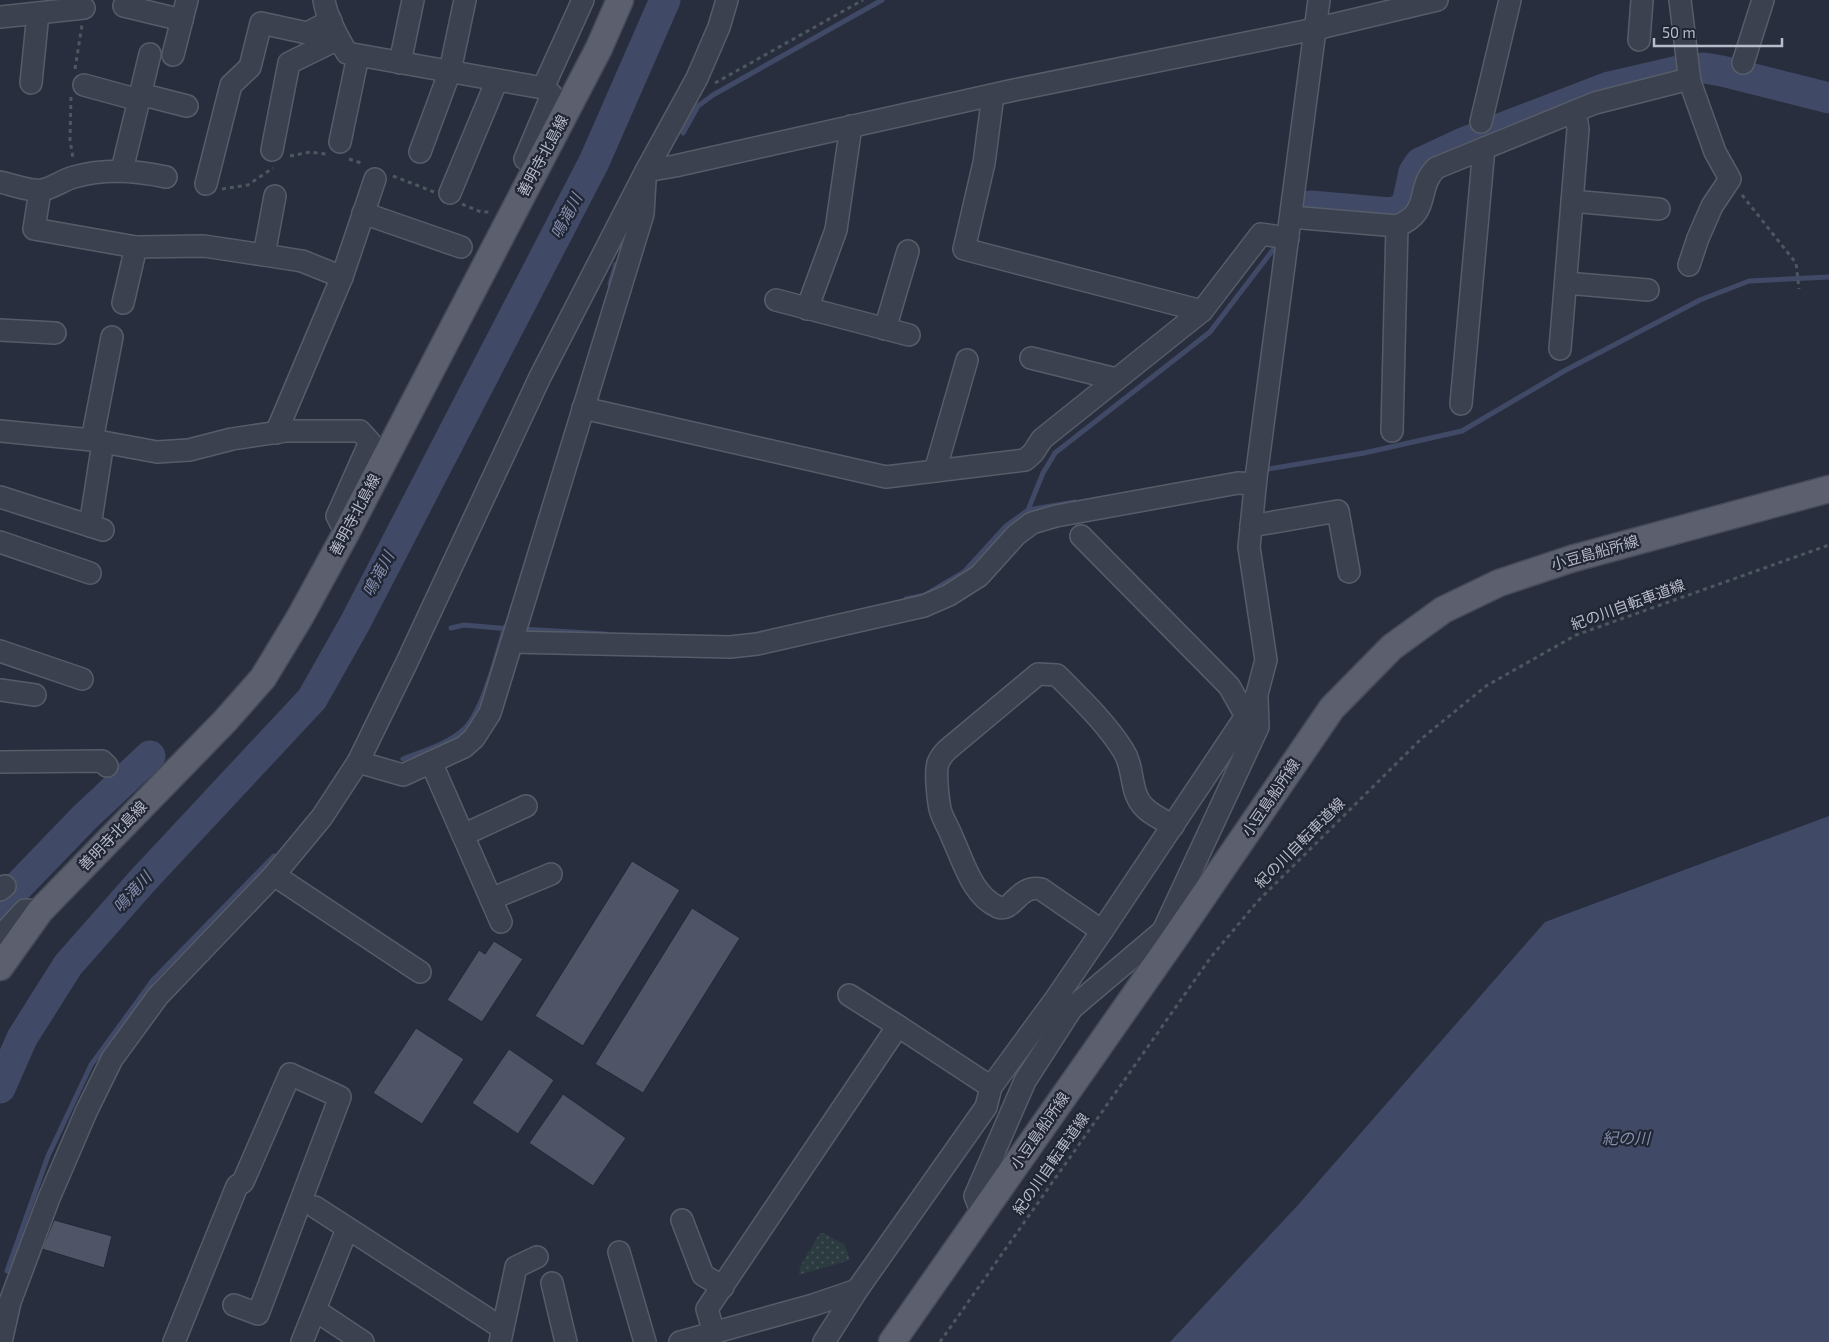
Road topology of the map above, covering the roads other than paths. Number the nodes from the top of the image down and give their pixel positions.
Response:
1 (324, 0) edge
2 (413, 0) edge
3 (465, 0) edge
4 (583, 0) edge
5 (620, 0) edge
6 (727, 0) edge
7 (1319, 0) edge
8 (1437, 0) edge
9 (1510, 0) edge
10 (1642, 0) edge
11 (1680, 0) edge
12 (1763, 0) edge
13 (124, 6) dead end
14 (84, 8) dead end
15 (184, 10) edge
16 (38, 13) junction
17 (0, 17) edge
18 (1314, 28) junction
19 (335, 30) junction
20 (1639, 40) dead end
21 (150, 54) dead end
22 (172, 55) dead end
23 (358, 56) junction
24 (400, 62) junction
25 (1743, 63) dead end
26 (450, 71) junction
27 (1689, 72) junction
28 (498, 80) junction
29 (31, 83) dead end
30 (84, 85) dead end
31 (543, 88) junction
32 (993, 95) junction
33 (140, 97) junction
34 (187, 106) dead end
35 (1575, 111) junction
36 (1481, 122) dead end
37 (851, 126) junction
38 (340, 142) dead end
39 (1484, 148) junction
40 (272, 150) dead end
41 (420, 152) dead end
42 (538, 166) junction
43 (122, 170) junction
44 (646, 171) junction
45 (166, 177) dead end
46 (374, 179) dead end
47 (0, 182) edge
48 (206, 184) dead end
49 (40, 191) junction
50 (450, 193) dead end
51 (275, 196) dead end
52 (1572, 202) junction
53 (1658, 209) dead end
54 (363, 213) junction
55 (1397, 226) junction
56 (1290, 227) junction
57 (136, 247) junction
58 (461, 248) dead end
59 (908, 251) dead end
60 (264, 254) junction
61 (1689, 265) dead end
62 (342, 277) junction
63 (1566, 283) junction
64 (1648, 290) dead end
65 (776, 300) dead end
66 (123, 303) dead end
67 (807, 309) junction
68 (1202, 311) junction
69 (885, 328) junction
70 (0, 330) edge
71 (54, 333) dead end
72 (909, 335) dead end
73 (112, 337) dead end
74 (1560, 349) dead end
75 (1031, 358) dead end
76 (967, 360) dead end
77 (1116, 379) junction
78 (1461, 404) dead end
79 (583, 408) junction
80 (0, 431) edge
81 (1392, 431) dead end
82 (276, 433) junction
83 (97, 448) junction
84 (935, 471) junction
85 (1257, 473) junction
86 (1829, 489) edge
87 (0, 497) edge
88 (1251, 526) junction
89 (346, 533) junction
90 (1081, 536) dead end
91 (0, 542) edge
92 (1349, 572) dead end
93 (90, 573) dead end
94 (514, 634) junction
95 (0, 651) edge
96 (1266, 660) junction
97 (82, 679) dead end
98 (1229, 686) junction
99 (0, 690) edge
100 (1257, 694) junction
101 (34, 695) dead end
102 (1246, 716) junction
103 (0, 762) edge
104 (358, 762) junction
105 (431, 762) junction
106 (107, 766) dead end
107 (526, 806) dead end
108 (1173, 826) junction
109 (463, 835) junction
110 (551, 874) dead end
111 (274, 875) junction
112 (491, 899) junction
113 (40, 911) junction
114 (502, 922) dead end
115 (1102, 931) junction
116 (1169, 935) junction
117 (0, 938) edge
118 (0, 967) edge
119 (420, 972) dead end
120 (848, 995) dead end
121 (1064, 1002) junction
122 (898, 1026) junction
123 (991, 1087) junction
124 (315, 1206) dead end
125 (982, 1214) junction
126 (682, 1220) dead end
127 (348, 1229) junction
128 (619, 1252) dead end
129 (537, 1257) dead end
130 (552, 1283) dead end
131 (723, 1287) junction
132 (857, 1290) junction
133 (234, 1306) dead end
134 (315, 1310) junction
135 (501, 1335) edge
136 (711, 1338) edge
137 (0, 1342) edge
138 (174, 1342) edge
139 (302, 1342) edge
140 (363, 1342) edge
141 (566, 1342) edge
142 (645, 1342) edge
143 (680, 1342) edge
144 (824, 1342) edge
145 (842, 1342) edge
146 (892, 1342) edge

1 - 19 street
2 - 24 street
3 - 26 street
4 - 31 street
5 - 42 main road, 善明寺北島線
6 - 44 street
7 - 18 street
8 - 18 street
9 - 36 street
10 - 20 street
11 - 27 street
12 - 25 street
13 - 15 street
14 - 16 street
15 - 22 street
16 - 17 street
16 - 29 street
18 - 32 street
18 - 56 street
19 - 23 street
19 - 40 street
19 - 48 street
21 - 33 street
23 - 24 street
23 - 38 street
24 - 26 street
26 - 28 street
26 - 41 street
27 - 35 street
27 - 61 street
28 - 31 street
28 - 50 street
30 - 33 street
31 - 42 street
32 - 37 street
32 - 68 street
33 - 34 street
33 - 43 street
35 - 39 street
35 - 52 street
37 - 44 street
37 - 67 street
39 - 55 street
39 - 78 street
42 - 89 main road, 善明寺北島線
43 - 45 street
43 - 49 street
44 - 79 street
44 - 104 street
46 - 54 street
47 - 49 street
49 - 57 street
51 - 60 street
52 - 53 street
52 - 63 street
54 - 58 street
54 - 62 street
55 - 56 street
55 - 81 street
56 - 68 street
56 - 85 street
57 - 60 street
57 - 66 street
59 - 69 street
60 - 62 street
62 - 82 street
63 - 64 street
63 - 74 street
65 - 67 street
67 - 69 street
68 - 77 street
69 - 72 street
70 - 71 street
73 - 83 street
75 - 77 street
76 - 84 street
77 - 84 street
79 - 84 street
79 - 94 street
80 - 83 street
82 - 83 street
82 - 89 street
83 - 87 street
85 - 88 street
85 - 94 street
86 - 116 main road, 小豆島船所線
88 - 92 street
88 - 96 street
89 - 113 main road, 善明寺北島線
90 - 98 street
91 - 93 street
94 - 105 street
95 - 97 street
96 - 98 street
96 - 100 street
98 - 102 street
99 - 101 street
100 - 102 street
100 - 116 street
102 - 108 street
103 - 106 street
104 - 105 street
104 - 111 street
105 - 109 street
107 - 109 street
108 - 115 street
108 - 115 street
109 - 112 street
110 - 112 street
111 - 119 street
111 - 137 street
112 - 114 street
113 - 117 street
113 - 118 main road, 善明寺北島線
115 - 121 street
116 - 121 street
116 - 125 main road, 小豆島船所線
120 - 122 street
121 - 123 street
121 - 125 street
122 - 123 street
122 - 131 street
123 - 132 street
124 - 127 street
125 - 146 main road, 小豆島船所線
126 - 131 street
127 - 134 street
127 - 135 street
128 - 142 street
129 - 135 street
130 - 141 street
131 - 136 street
132 - 136 street
132 - 144 street
132 - 145 street
133 - 138 street
134 - 139 street
134 - 140 street
136 - 143 street

